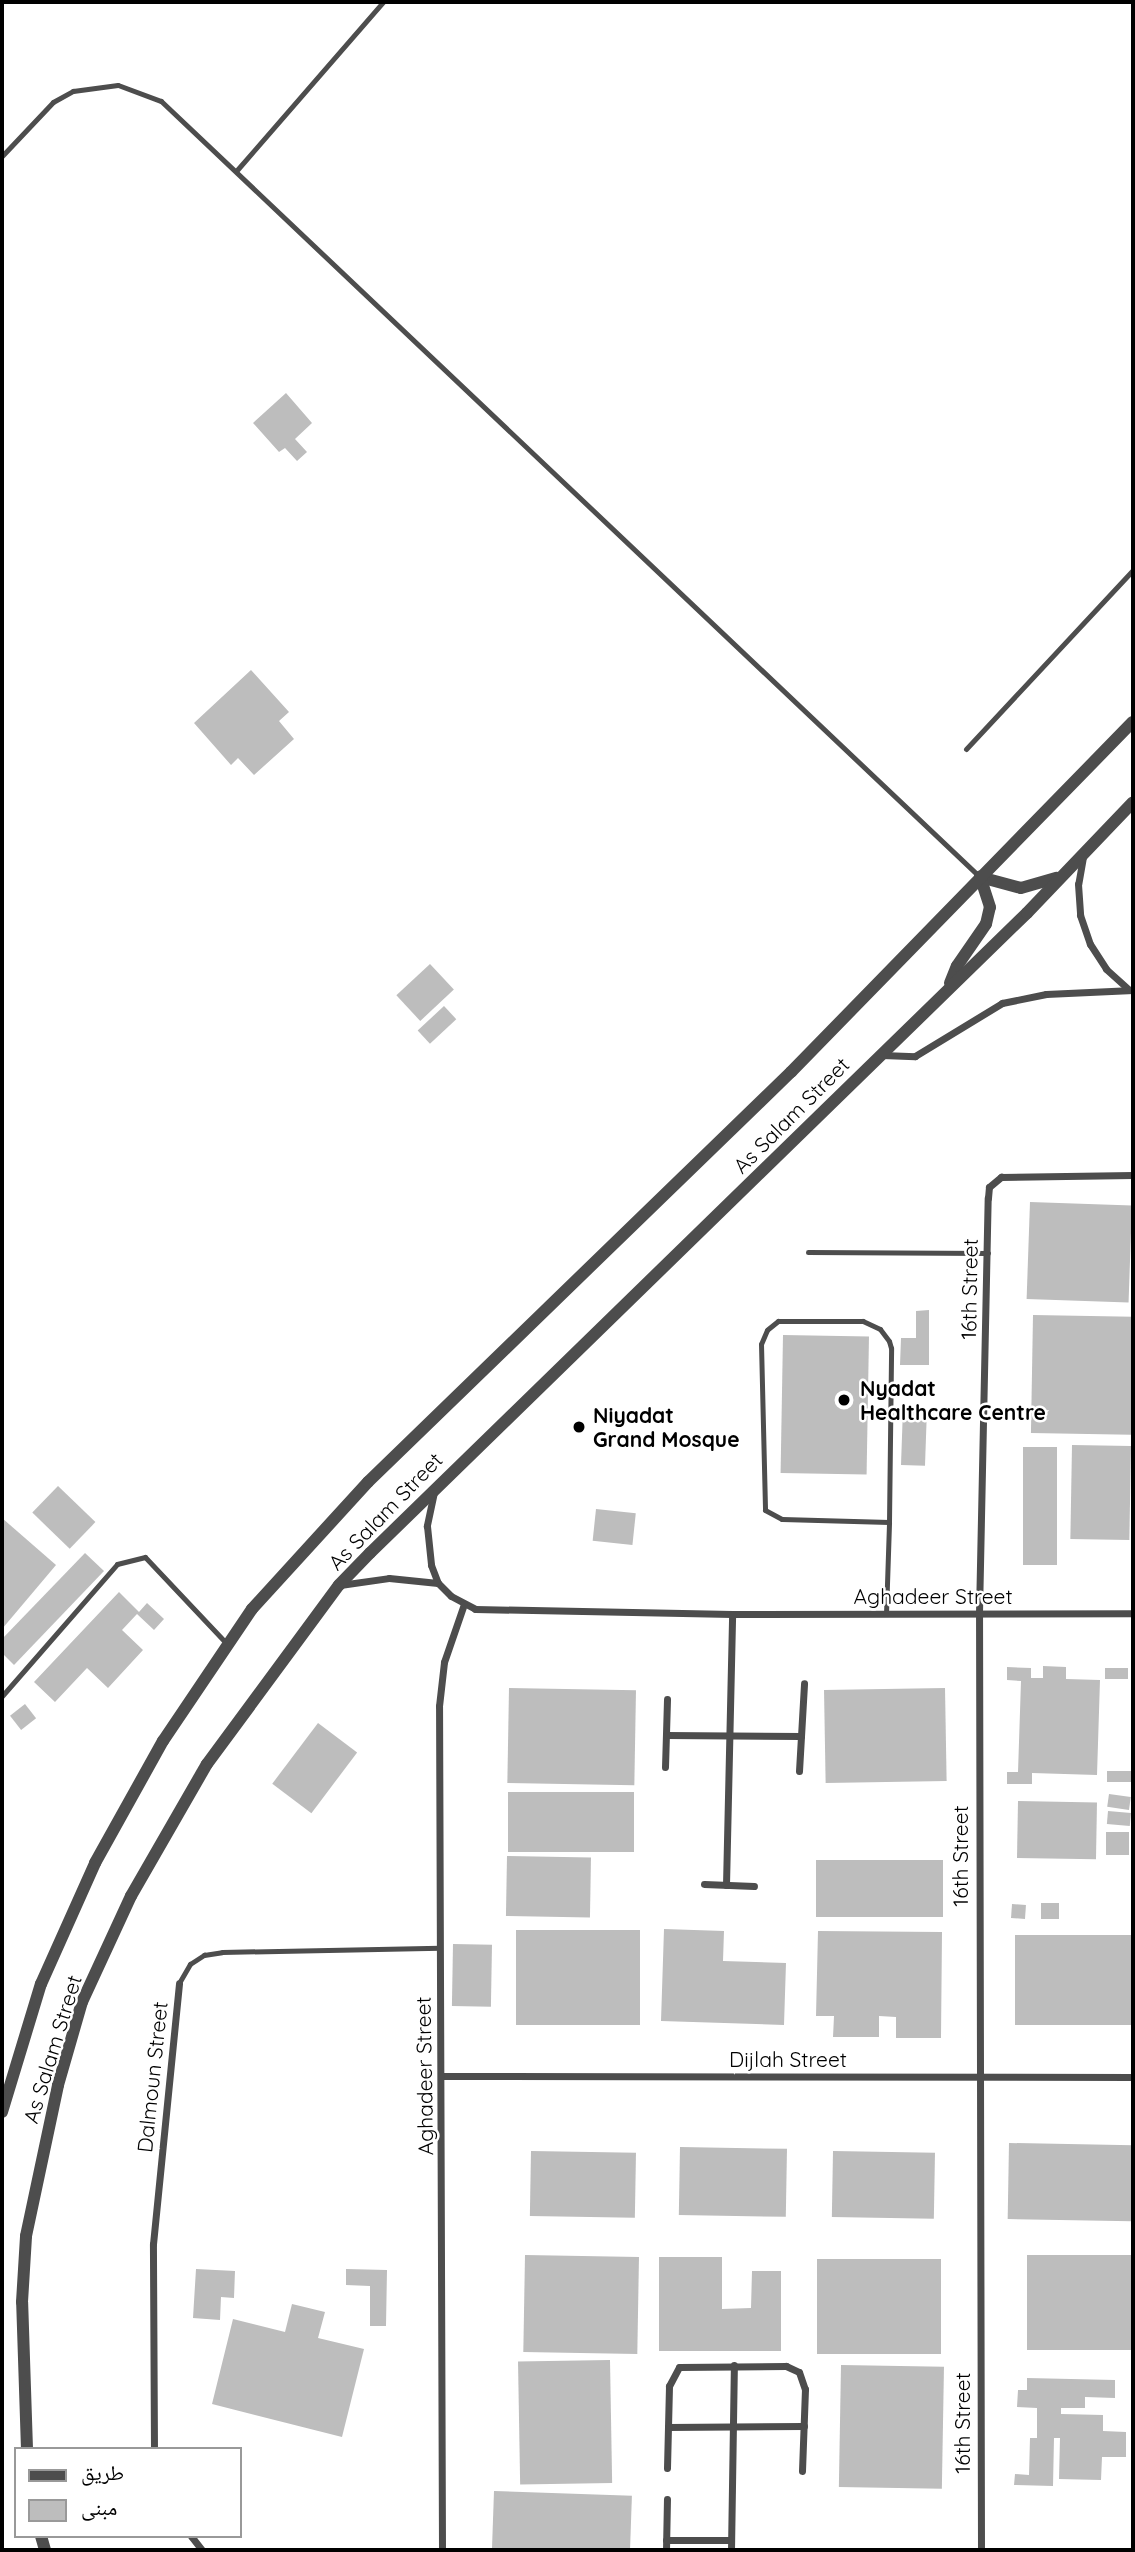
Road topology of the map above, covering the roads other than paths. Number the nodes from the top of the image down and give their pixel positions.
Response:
1 (383, 2) edge
2 (2, 156) edge
3 (237, 170) junction
4 (1133, 570) edge
5 (1133, 722) edge
6 (966, 749) dead end
7 (1133, 802) edge
8 (1084, 854) junction
9 (980, 877) junction
10 (1062, 877) junction
11 (950, 985) junction
12 (1131, 990) edge
13 (878, 1054) junction
14 (1133, 1175) edge
15 (808, 1252) dead end
16 (988, 1253) junction
17 (435, 1486) junction
18 (889, 1522) junction
19 (438, 1583) junction
20 (339, 1585) junction
21 (464, 1604) junction
22 (979, 1613) junction
23 (1133, 1613) edge
24 (732, 1614) junction
25 (886, 1614) junction
26 (227, 1644) junction
27 (804, 1683) dead end
28 (2, 1696) edge
29 (667, 1699) dead end
30 (666, 1735) junction
31 (730, 1736) junction
32 (801, 1736) junction
33 (665, 1767) dead end
34 (799, 1771) dead end
35 (704, 1884) dead end
36 (726, 1885) junction
37 (754, 1886) dead end
38 (440, 1948) junction
39 (179, 1983) joint
40 (443, 2076) junction
41 (976, 2077) junction
42 (1133, 2077) edge
43 (2, 2112) edge
44 (734, 2365) junction
45 (733, 2426) junction
46 (804, 2426) junction
47 (668, 2427) junction
48 (27, 2447) edge
49 (154, 2447) edge
50 (667, 2468) dead end
51 (802, 2471) dead end
52 (667, 2499) dead end
53 (666, 2540) junction
54 (732, 2540) junction
55 (442, 2550) edge
56 (666, 2550) edge
57 (731, 2550) edge
58 (981, 2550) edge

1 - 3 lane
2 - 3 lane
3 - 9 lane
4 - 6 lane
5 - 9 street, As Salam Street
7 - 8 street, As Salam Street
8 - 10 street, As Salam Street
8 - 12 street
9 - 10 street
9 - 11 street
9 - 26 street, As Salam Street
10 - 11 street, As Salam Street
11 - 13 street, As Salam Street
12 - 13 street
13 - 17 street, As Salam Street
14 - 16 street, 16th Street
15 - 16 lane
16 - 22 street, 16th Street
17 - 19 street
17 - 20 street, As Salam Street
18 - 18 lane
18 - 25 lane
19 - 20 street
19 - 21 street, Aghadeer Street
20 - 48 street, As Salam Street
21 - 24 street, Aghadeer Street
21 - 38 street, Aghadeer Street
22 - 23 street, Aghadeer Street
22 - 25 street, Aghadeer Street
22 - 41 street, 16th Street
24 - 25 street, Aghadeer Street
24 - 31 street
26 - 28 lane
26 - 43 street, As Salam Street
27 - 32 street
29 - 30 street
30 - 31 street
30 - 33 street
31 - 32 street
31 - 36 street
32 - 34 street
35 - 36 street
36 - 37 street
38 - 39 lane, Dalmoun Street
38 - 40 street, Aghadeer Street
39 - 49 street, Dalmoun Street
40 - 41 street, Dijlah Street
40 - 55 street, Aghadeer Street
41 - 42 street, Dijlah Street
41 - 58 street, 16th Street
44 - 45 street
44 - 46 street
44 - 47 street
45 - 46 street
45 - 47 street
45 - 54 street
46 - 51 street
47 - 50 street
52 - 53 street
53 - 54 street
53 - 56 street
54 - 57 street

